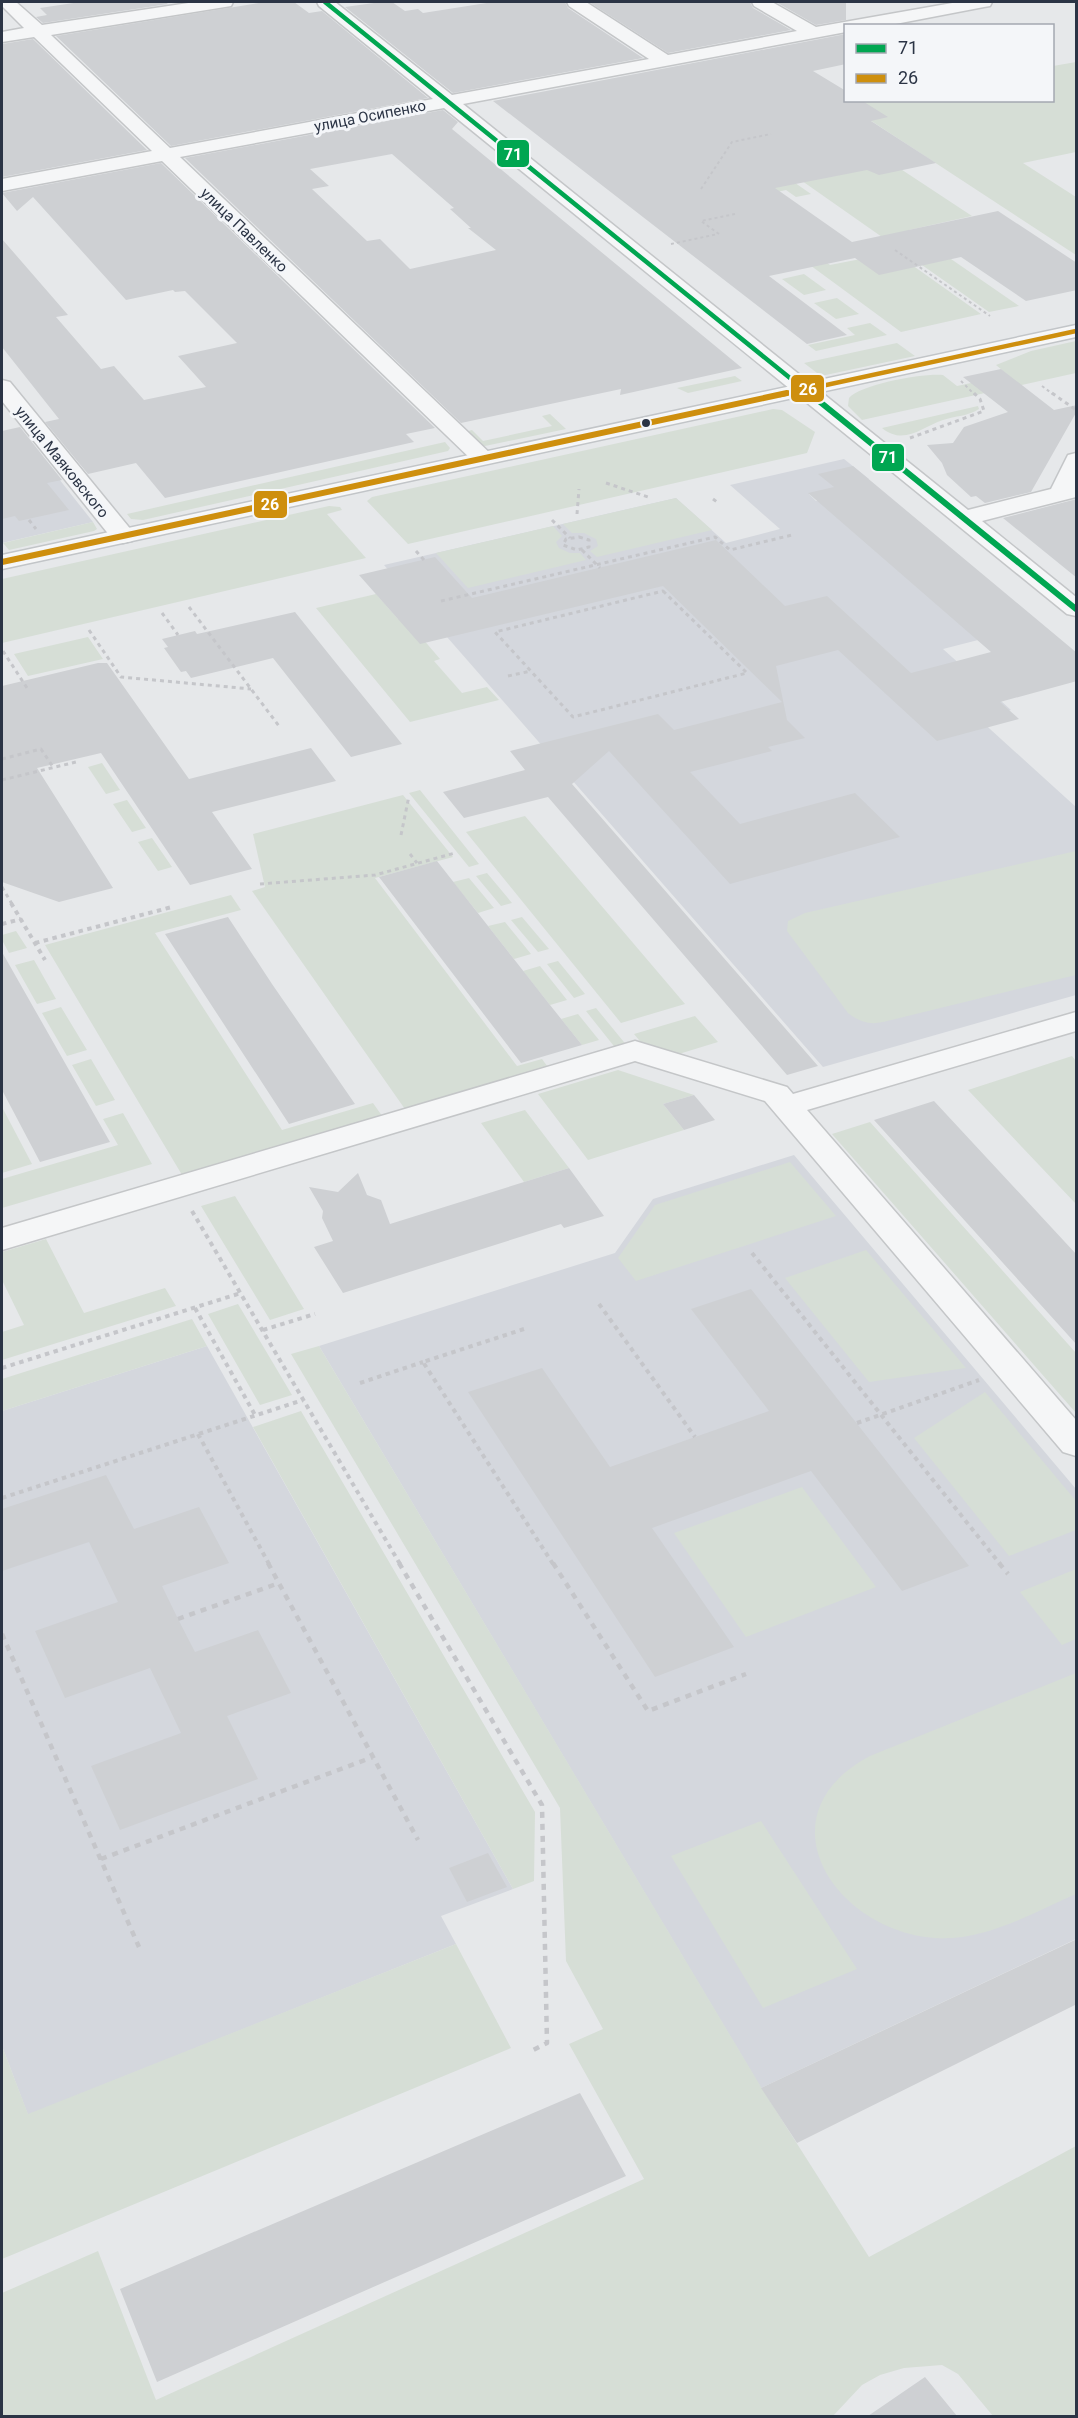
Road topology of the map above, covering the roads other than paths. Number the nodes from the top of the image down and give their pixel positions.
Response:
1 (7, 2) edge
2 (225, 2) edge
3 (325, 2) edge
4 (575, 2) edge
5 (760, 2) edge
6 (984, 2) edge
7 (937, 10) junction
8 (864, 24) edge
9 (962, 24) edge
10 (844, 27) edge
11 (38, 31) junction
12 (813, 33) junction
13 (2, 37) edge
14 (663, 60) junction
15 (447, 101) junction
16 (165, 154) junction
17 (2, 185) edge
18 (1077, 331) edge
19 (2, 387) edge
20 (803, 388) junction
21 (482, 457) junction
22 (1077, 460) edge
23 (1069, 492) edge
24 (963, 518) junction
25 (123, 536) junction
26 (2, 562) edge
27 (1077, 609) edge
28 (1077, 1021) edge
29 (786, 1106) junction
30 (2, 1239) edge
31 (1077, 1443) edge

1 - 11 street, улица Павленко
2 - 11 street
3 - 15 street
4 - 14 street
5 - 12 street
6 - 7 street
7 - 8 street
7 - 9 street
10 - 12 street, улица Осипенко
11 - 13 street
11 - 16 street, улица Павленко
12 - 14 street, улица Осипенко
14 - 15 street, улица Осипенко
15 - 16 street, улица Осипенко
15 - 20 street
16 - 17 street, улица Осипенко
16 - 21 street, улица Павленко
18 - 20 main road
19 - 25 street, улица Маяковского
20 - 21 main road
20 - 24 street
21 - 25 main road
22 - 23 street
23 - 24 street
24 - 27 street
25 - 26 main road
28 - 29 street
29 - 30 street
29 - 31 street

